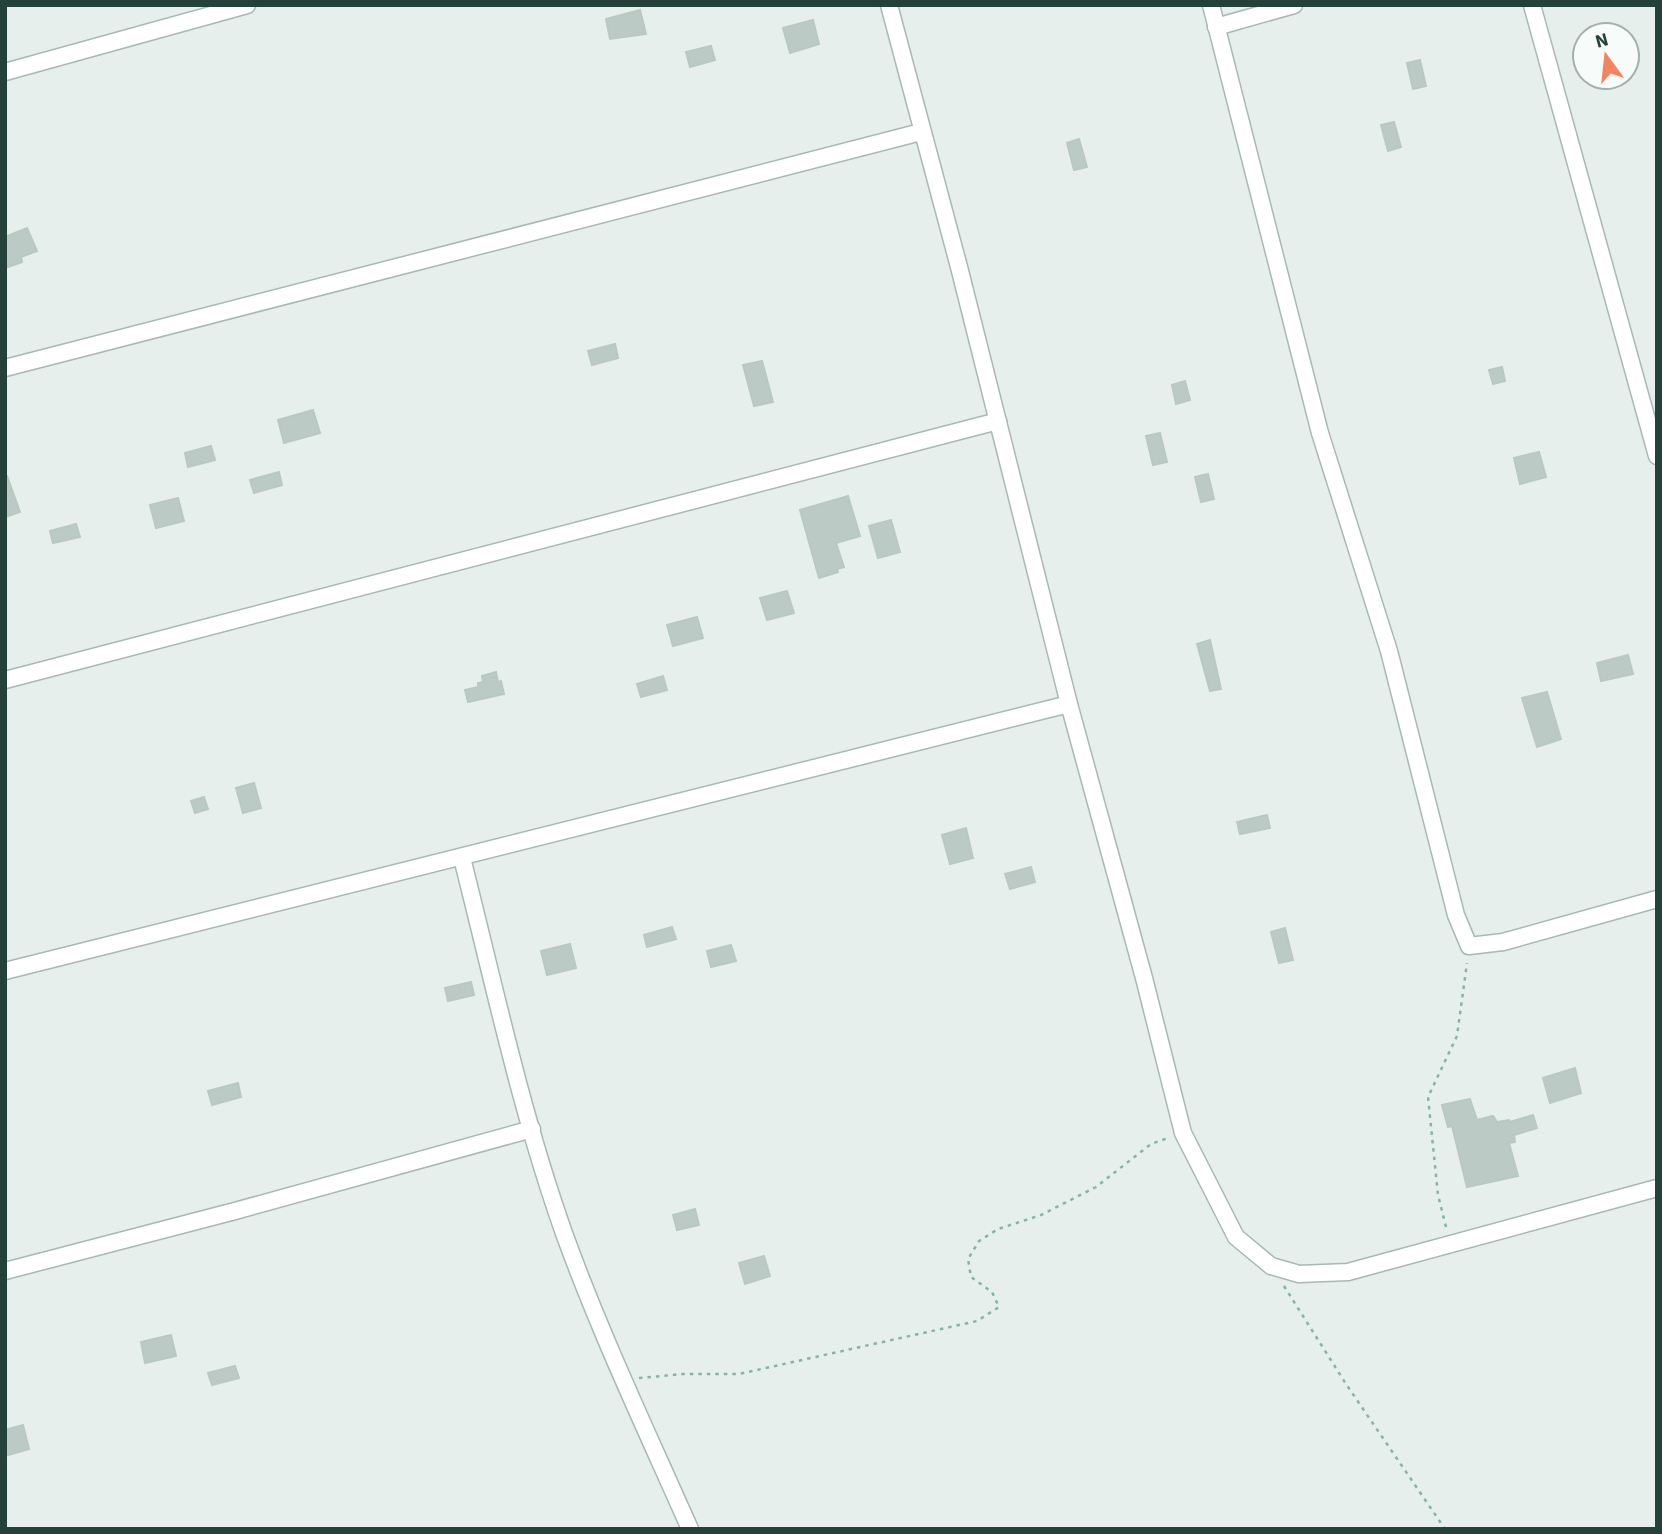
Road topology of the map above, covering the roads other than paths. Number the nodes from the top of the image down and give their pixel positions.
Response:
1 (247, 5) edge
2 (889, 5) edge
3 (1210, 5) edge
4 (1294, 5) edge
5 (1532, 5) edge
6 (1216, 27) junction
7 (5, 72) edge
8 (921, 132) junction
9 (5, 368) edge
10 (998, 421) junction
11 (1657, 456) edge
12 (5, 680) edge
13 (1069, 704) junction
14 (462, 858) junction
15 (1657, 900) edge
16 (5, 971) edge
17 (532, 1129) junction
18 (1657, 1188) edge
19 (5, 1271) edge
20 (690, 1529) edge

1 - 7 street
2 - 8 street
3 - 6 street
4 - 6 street
5 - 11 street
6 - 15 street
8 - 9 street
8 - 10 street
10 - 12 street
10 - 13 street
13 - 14 street
13 - 18 street
14 - 16 street
14 - 17 street
17 - 19 street
17 - 20 street

